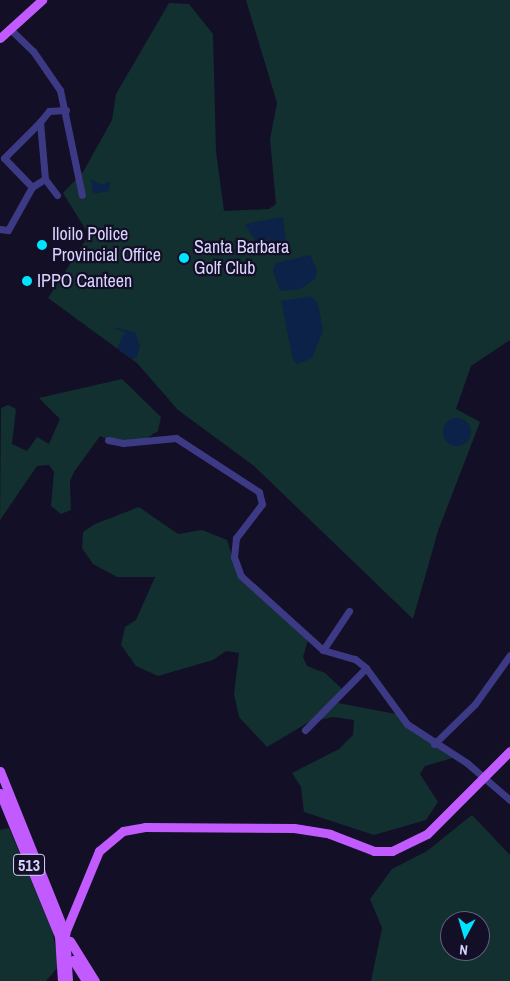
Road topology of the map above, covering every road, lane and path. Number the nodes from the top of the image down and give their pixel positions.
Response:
1 (42, 0) edge
2 (10, 28) junction
3 (0, 38) edge
4 (66, 110) junction
5 (40, 122) junction
6 (45, 179) junction
7 (32, 187) junction
8 (57, 195) dead end
9 (82, 195) dead end
10 (0, 229) edge
11 (108, 440) dead end
12 (349, 611) dead end
13 (323, 650) junction
14 (510, 654) edge
15 (366, 668) junction
16 (305, 730) dead end
17 (434, 744) junction
18 (510, 751) edge
19 (0, 771) edge
20 (487, 779) junction
21 (0, 793) edge
22 (510, 800) edge
23 (62, 934) junction
24 (68, 950) junction
25 (62, 981) edge
26 (68, 981) edge
27 (86, 981) edge
28 (95, 981) edge

1 - 2 main road
2 - 3 main road
2 - 4 street
4 - 5 street
4 - 9 street
5 - 6 street
5 - 7 street
6 - 7 street
6 - 8 street
7 - 10 street
11 - 13 street
12 - 13 street
13 - 15 street
14 - 17 street
15 - 16 street
15 - 17 street
17 - 20 street
18 - 20 main road
19 - 23 main road, 513
20 - 22 street
20 - 23 main road
21 - 23 main road, 513
23 - 24 main road
23 - 25 main road, 513
23 - 28 main road
24 - 26 main road
24 - 27 main road

